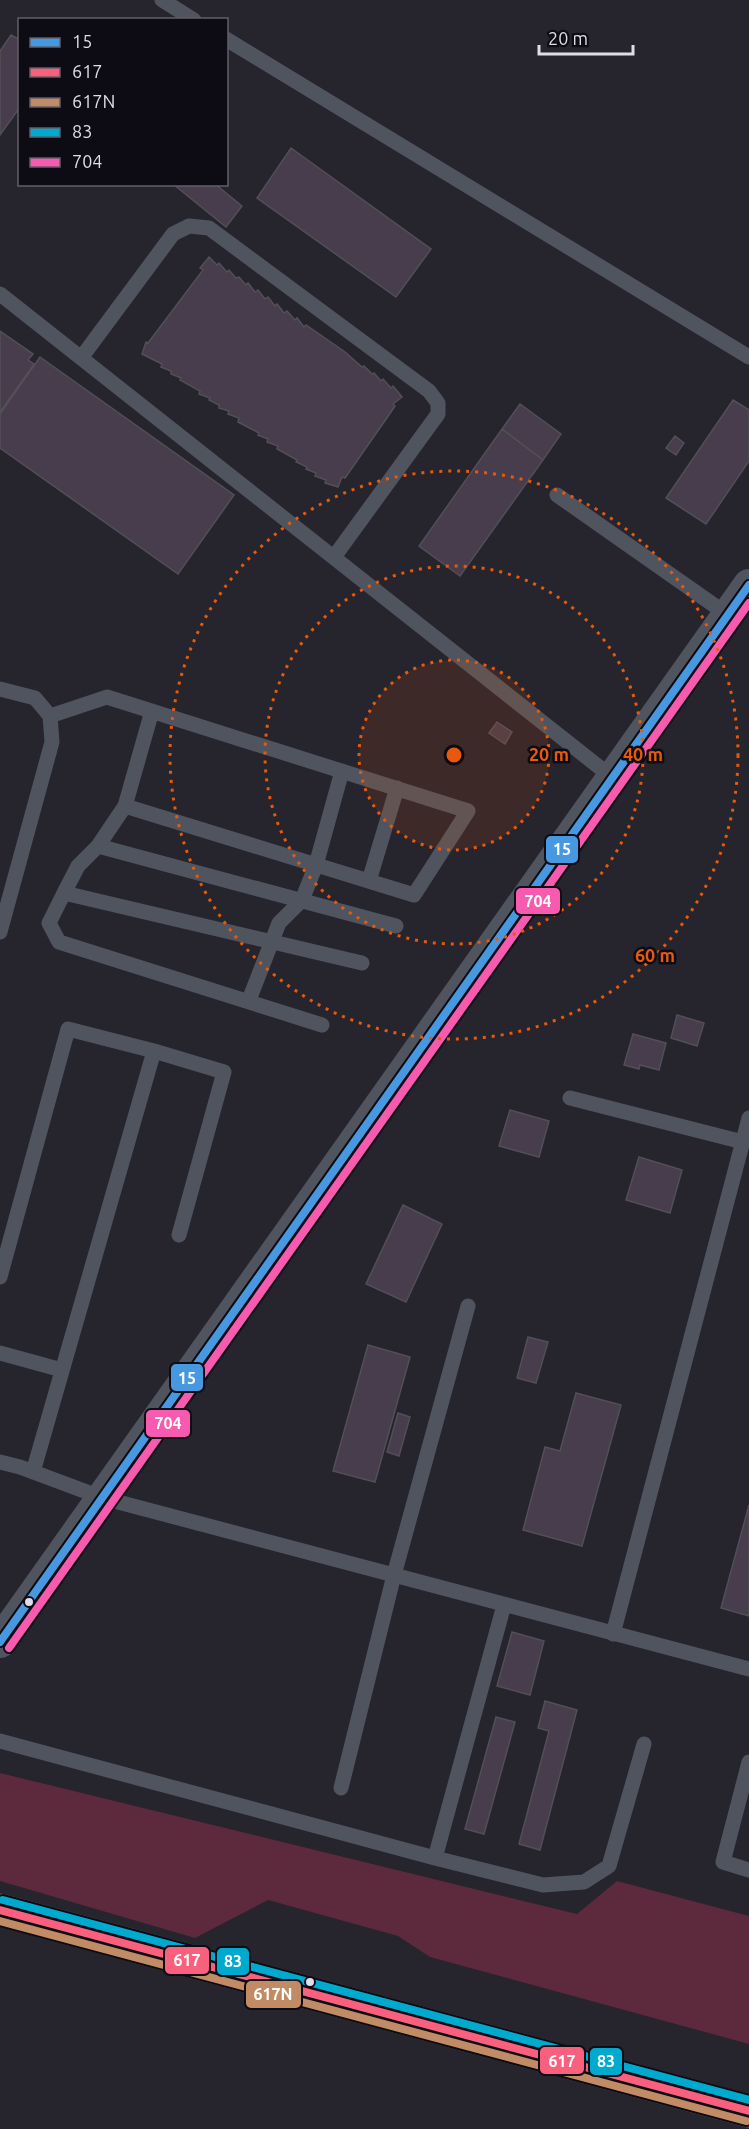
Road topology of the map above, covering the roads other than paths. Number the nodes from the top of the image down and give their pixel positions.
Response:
1 (162, 0) edge
2 (191, 18) edge
3 (228, 40) edge
4 (0, 294) edge
5 (749, 357) edge
6 (81, 358) junction
7 (557, 495) dead end
8 (334, 557) junction
9 (749, 585) edge
10 (728, 615) junction
11 (0, 689) edge
12 (152, 711) junction
13 (50, 716) junction
14 (342, 771) junction
15 (613, 778) junction
16 (397, 788) junction
17 (125, 806) junction
18 (99, 846) junction
19 (316, 865) junction
20 (369, 881) junction
21 (64, 893) junction
22 (302, 900) junction
23 (396, 926) dead end
24 (0, 932) edge
25 (271, 941) junction
26 (362, 963) dead end
27 (249, 1000) junction
28 (322, 1025) dead end
29 (154, 1052) junction
30 (570, 1098) dead end
31 (749, 1118) edge
32 (743, 1142) junction
33 (179, 1235) dead end
34 (0, 1277) edge
35 (468, 1306) dead end
36 (0, 1353) edge
37 (62, 1370) junction
38 (0, 1462) edge
39 (33, 1472) junction
40 (103, 1498) junction
41 (394, 1575) junction
42 (504, 1605) junction
43 (613, 1634) junction
44 (0, 1642) edge
45 (749, 1668) edge
46 (0, 1742) edge
47 (644, 1744) dead end
48 (749, 1762) edge
49 (340, 1788) dead end
50 (435, 1858) junction
51 (749, 1869) edge
52 (0, 1910) edge
53 (749, 2110) edge

1 - 2 lane
3 - 5 lane
4 - 6 lane
6 - 8 lane
6 - 8 lane
7 - 10 lane
8 - 15 lane
9 - 10 street
10 - 15 street
11 - 13 lane
12 - 13 lane
12 - 14 lane
12 - 17 lane
13 - 24 lane
14 - 16 lane
14 - 19 lane
15 - 40 street
16 - 20 lane
16 - 20 lane
17 - 18 lane
17 - 19 lane
18 - 21 lane
18 - 22 lane
19 - 20 lane
19 - 22 lane
21 - 25 lane
21 - 27 lane
22 - 23 lane
22 - 25 lane
25 - 26 lane
25 - 27 lane
27 - 28 lane
29 - 33 lane
29 - 34 lane
29 - 37 lane
30 - 32 lane
31 - 32 lane
32 - 43 lane
35 - 41 lane
36 - 37 lane
37 - 39 lane
38 - 39 lane
39 - 40 lane
40 - 41 lane
40 - 44 street
41 - 42 lane
41 - 49 lane
42 - 43 lane
42 - 50 lane
43 - 45 lane
46 - 50 lane
47 - 50 lane
48 - 51 lane
52 - 53 main road

